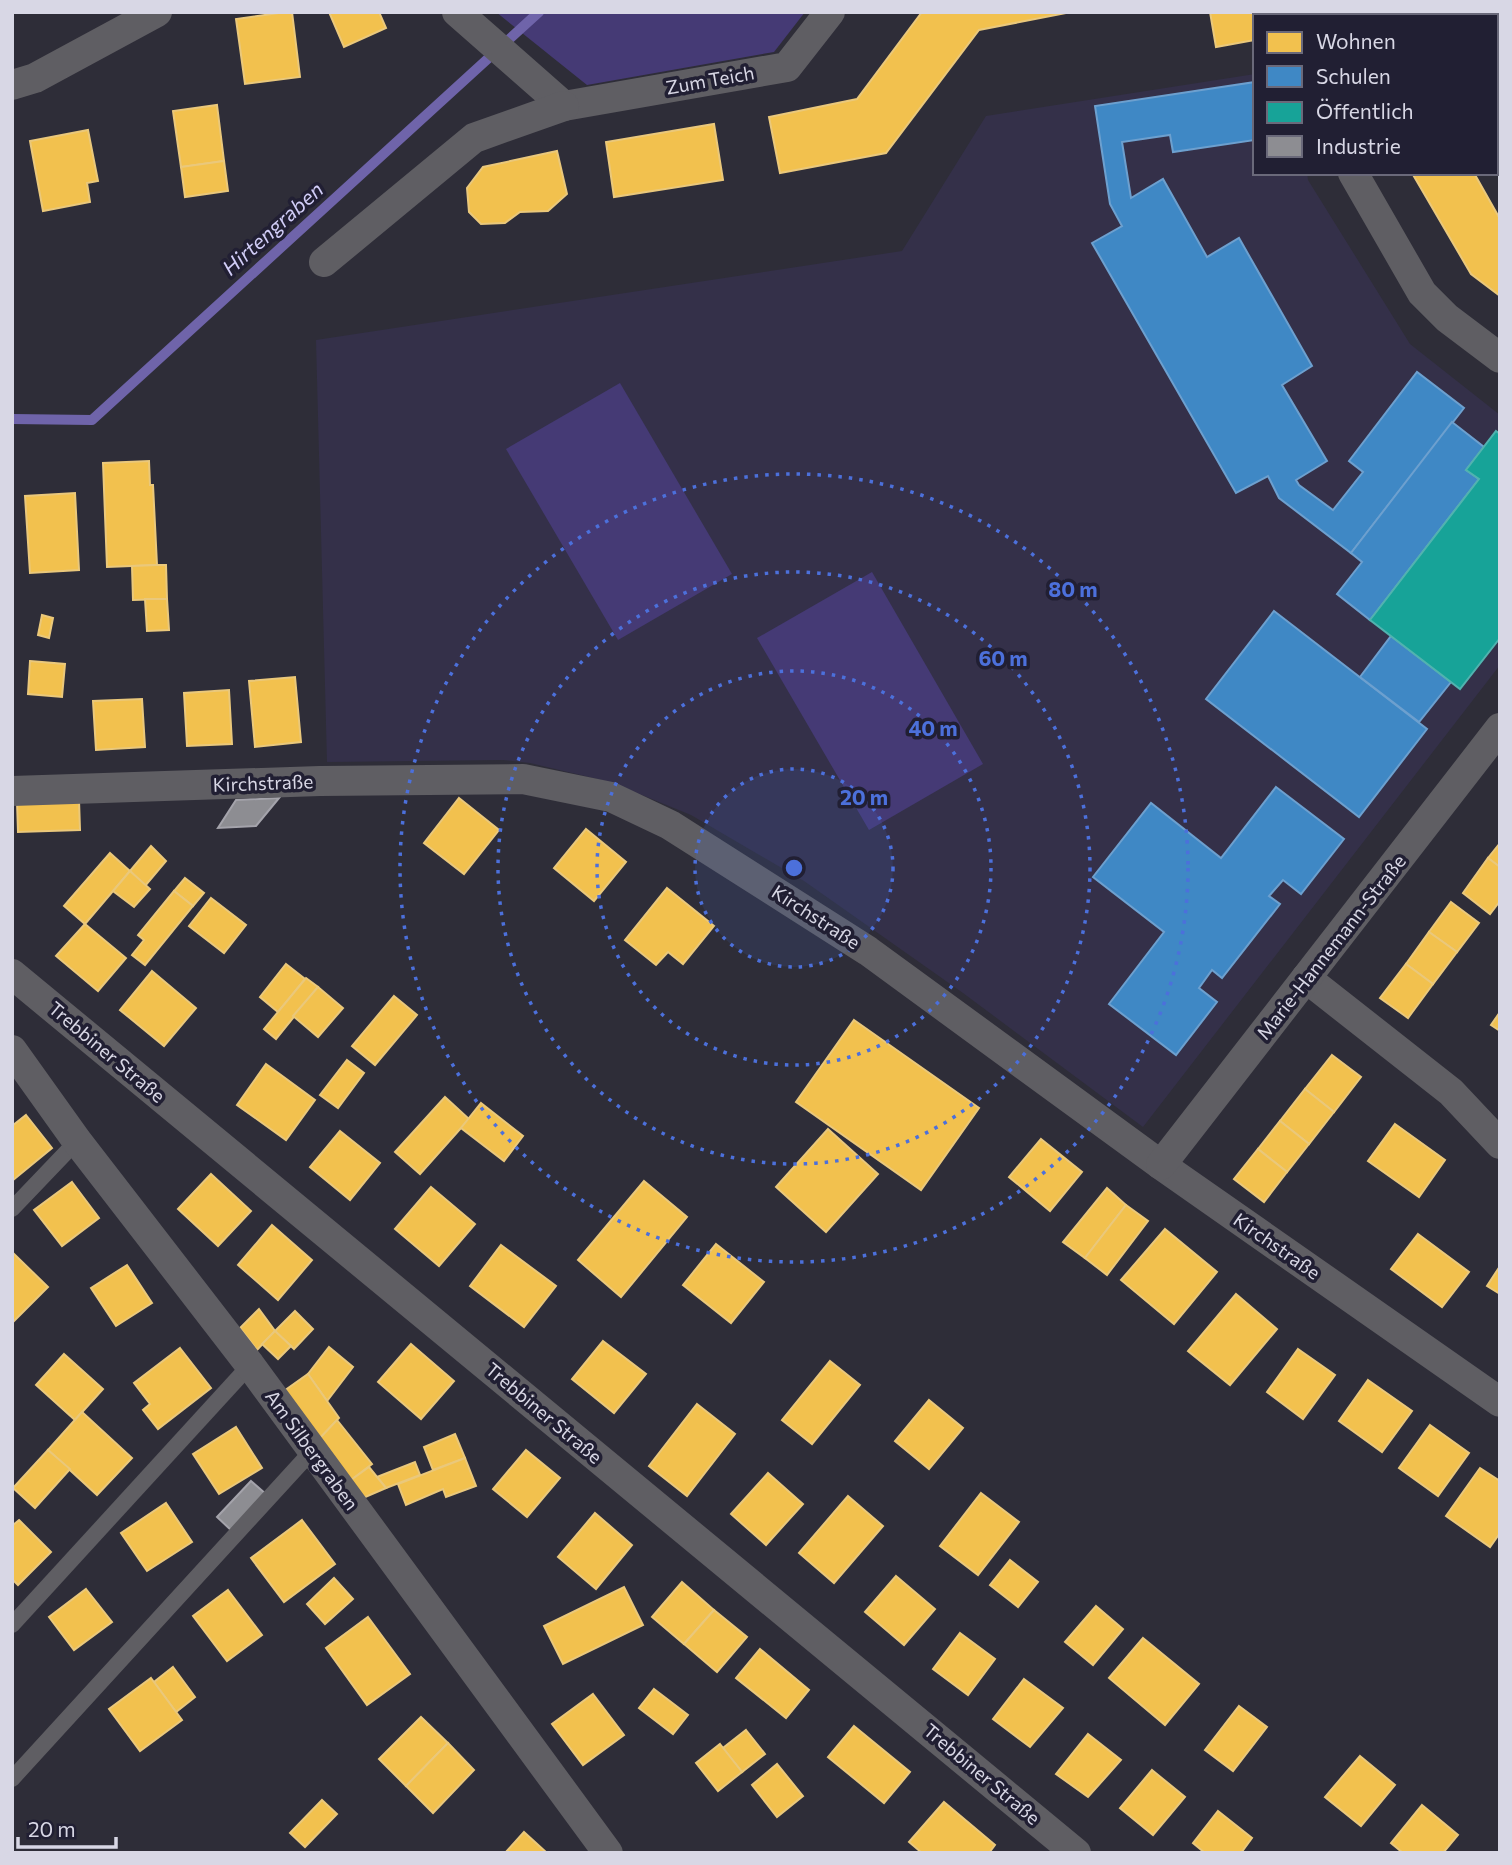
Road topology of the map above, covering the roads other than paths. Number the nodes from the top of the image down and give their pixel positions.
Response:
1 (157, 12) edge
2 (830, 12) edge
3 (461, 17) edge
4 (12, 85) edge
5 (564, 106) junction
6 (1354, 175) edge
7 (324, 262) dead end
8 (1500, 358) edge
9 (1500, 728) edge
10 (12, 791) edge
11 (12, 974) edge
12 (1306, 978) junction
13 (12, 1050) edge
14 (77, 1141) junction
15 (1500, 1144) edge
16 (1161, 1165) junction
17 (12, 1209) edge
18 (250, 1365) junction
19 (1500, 1402) edge
20 (312, 1451) junction
21 (12, 1625) edge
22 (12, 1779) edge
23 (608, 1853) edge
24 (1076, 1853) edge

1 - 4 street
2 - 5 street, Zum Teich
3 - 5 street
5 - 7 street, Zum Teich
6 - 8 street
9 - 12 street, Marie-Hannemann-Straße
10 - 16 street, Kirchstraße
11 - 24 street, Trebbiner Straße
12 - 15 street
12 - 16 street, Marie-Hannemann-Straße
13 - 14 street, Am Silbergraben
14 - 17 lane
14 - 18 street, Am Silbergraben
16 - 19 street, Kirchstraße
18 - 20 street, Am Silbergraben
18 - 21 lane
20 - 22 lane
20 - 23 street, Am Silbergraben

